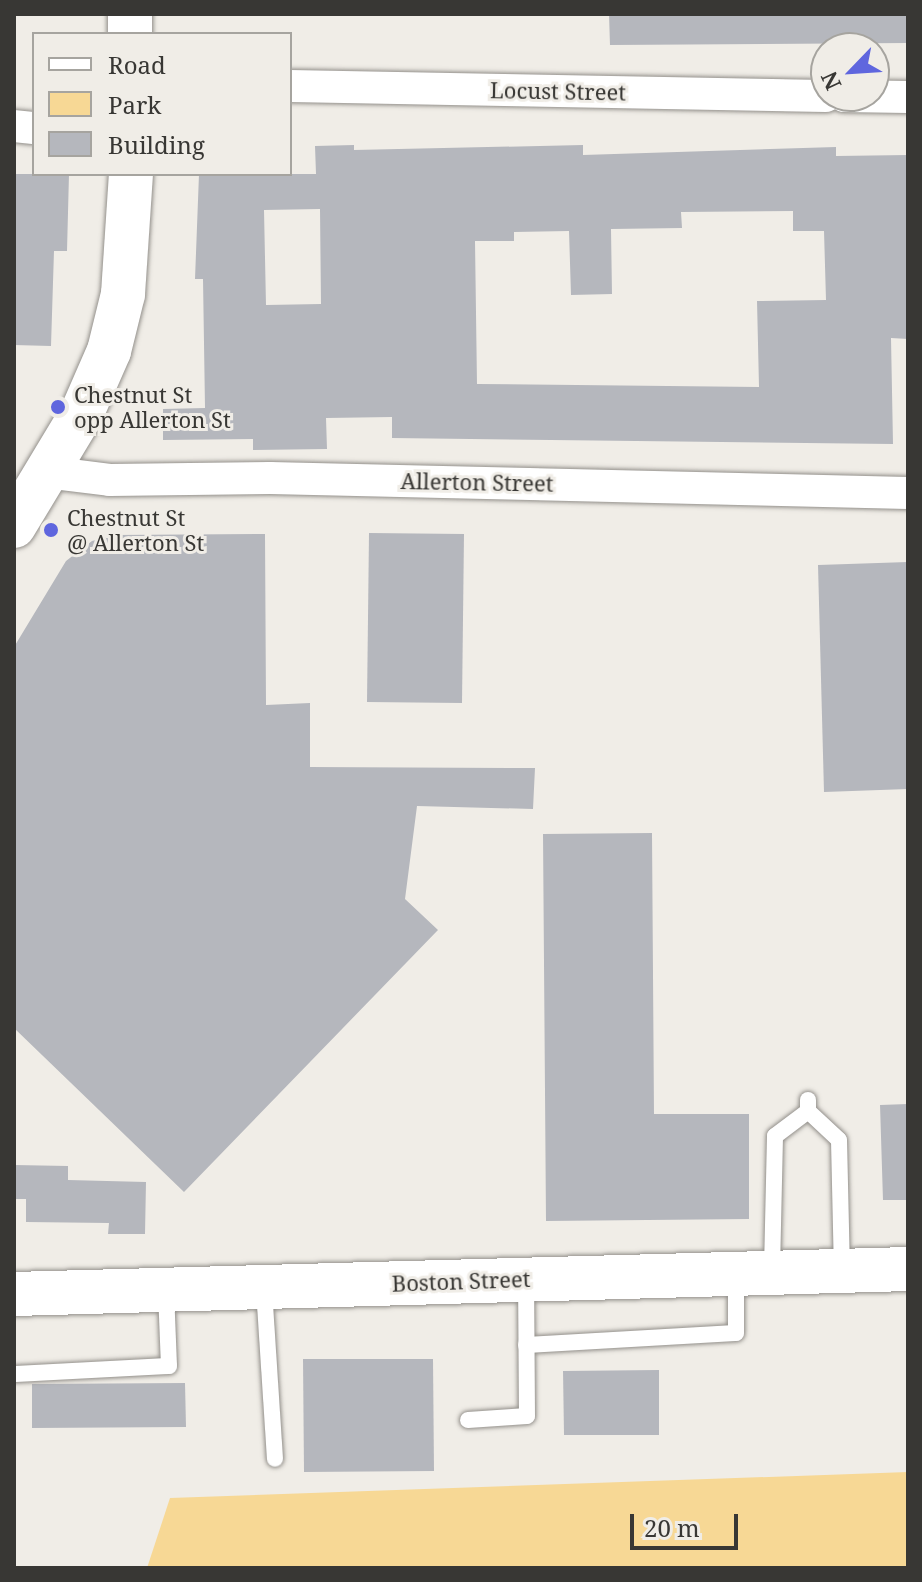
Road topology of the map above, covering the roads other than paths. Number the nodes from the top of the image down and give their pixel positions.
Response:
1 (292, 86) edge
2 (810, 96) edge
3 (131, 176) edge
4 (46, 472) junction
5 (908, 493) edge
6 (14, 526) edge
7 (842, 1271) junction
8 (754, 1273) junction
9 (904, 1273) edge
10 (526, 1280) junction
11 (264, 1287) junction
12 (165, 1290) junction
13 (14, 1294) edge
14 (526, 1345) junction
15 (14, 1374) edge
16 (468, 1420) dead end
17 (275, 1459) dead end

1 - 2 street, Locust Street
3 - 4 main road
4 - 5 street, Allerton Street
4 - 6 main road
7 - 8 main road, Boston Street
7 - 8 lane
7 - 9 main road, Boston Street
8 - 10 main road, Boston Street
8 - 14 lane
10 - 11 main road, Boston Street
10 - 14 lane
11 - 12 main road, Boston Street
11 - 17 lane
12 - 13 main road, Boston Street
12 - 15 lane
14 - 16 lane

